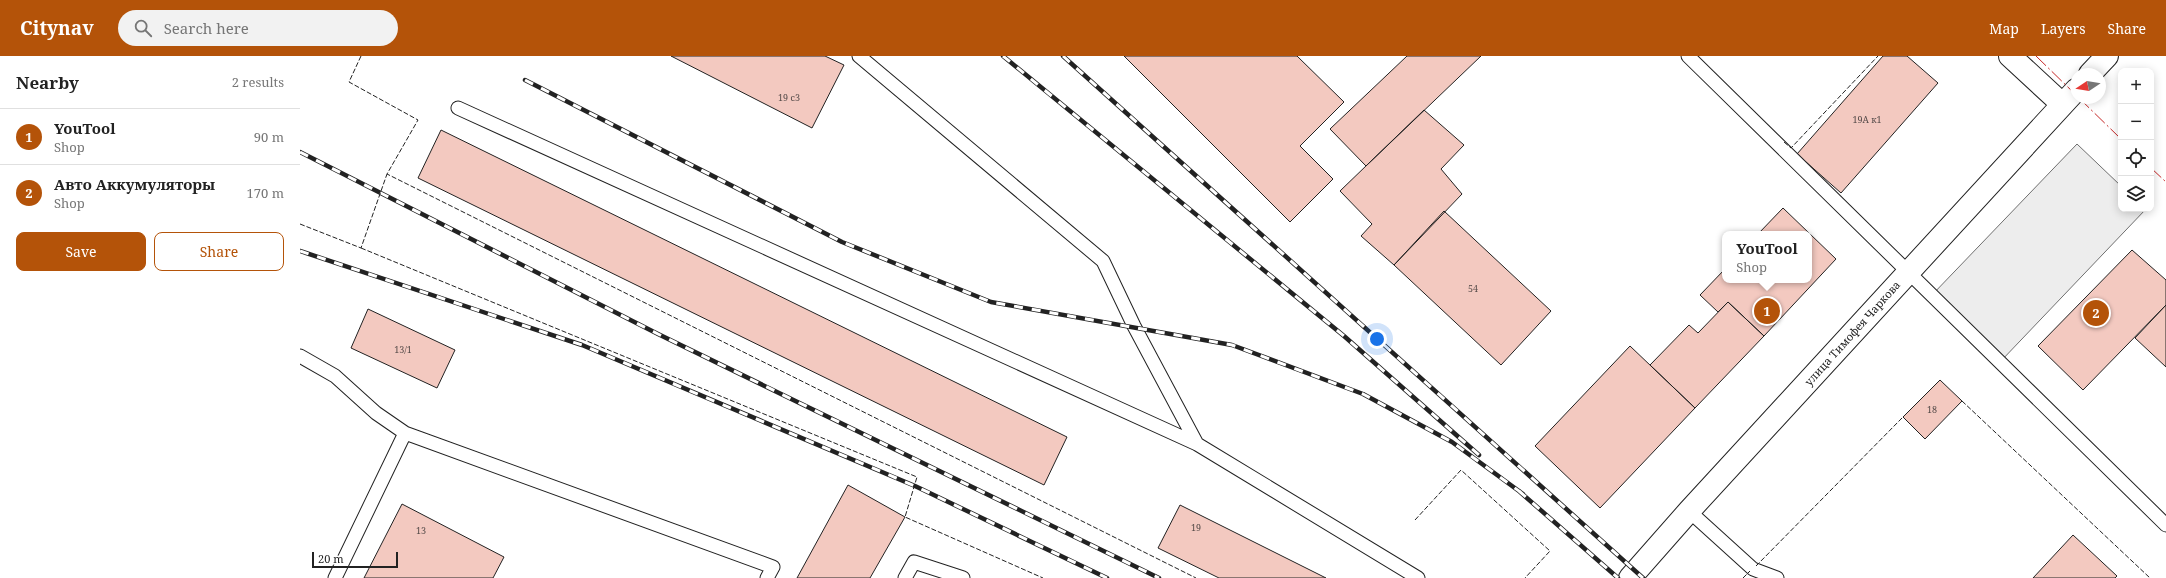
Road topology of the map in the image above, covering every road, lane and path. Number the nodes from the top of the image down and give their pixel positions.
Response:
1 (859, 56) edge
2 (1688, 56) edge
3 (2010, 56) edge
4 (2107, 56) edge
5 (2096, 68) edge
6 (2069, 97) edge
7 (458, 108) dead end
8 (1908, 272) junction
9 (300, 356) edge
10 (405, 433) junction
11 (1197, 444) junction
12 (1689, 510) junction
13 (2166, 525) edge
14 (336, 578) edge
15 (767, 578) edge
16 (905, 578) edge
17 (963, 578) edge
18 (1418, 578) edge
19 (1630, 578) edge
20 (1776, 578) edge

1 - 11 lane
2 - 8 lane
3 - 6 main road
4 - 5 main road
6 - 8 main road, улица Тимофея Чаркова
7 - 11 lane
8 - 12 main road, улица Тимофея Чаркова
8 - 13 lane
9 - 10 lane
10 - 14 lane
10 - 15 lane
11 - 18 lane
12 - 19 main road, улица Тимофея Чаркова
12 - 20 lane
16 - 17 lane

